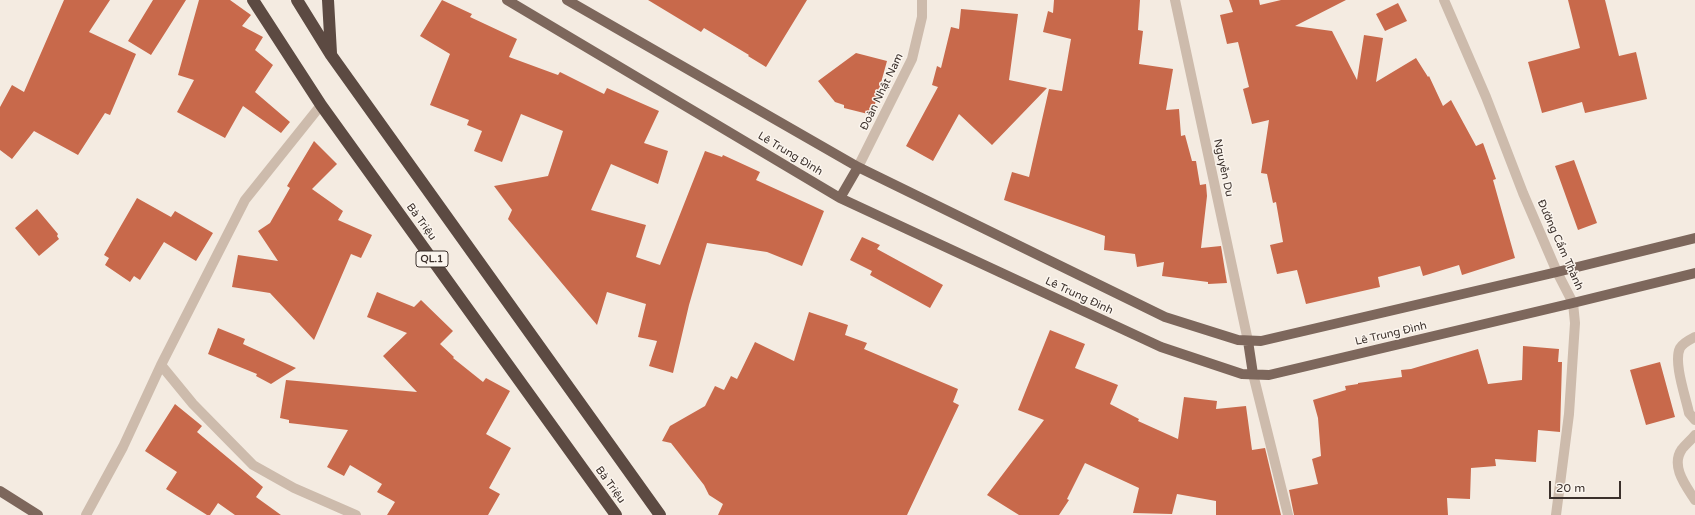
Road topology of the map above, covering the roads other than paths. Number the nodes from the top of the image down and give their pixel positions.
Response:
1 (252, 0) edge
2 (297, 0) edge
3 (328, 0) edge
4 (507, 0) edge
5 (567, 0) edge
6 (922, 0) edge
7 (1175, 0) edge
8 (1444, 0) edge
9 (331, 55) junction
10 (322, 105) junction
11 (858, 168) junction
12 (840, 198) junction
13 (1695, 238) edge
14 (1557, 272) junction
15 (1695, 273) edge
16 (1574, 303) junction
17 (1695, 337) edge
18 (1248, 340) junction
19 (161, 365) junction
20 (1253, 374) junction
21 (1695, 420) edge
22 (1695, 435) edge
23 (0, 491) edge
24 (1695, 500) edge
25 (38, 515) edge
26 (86, 515) edge
27 (356, 515) edge
28 (616, 515) edge
29 (660, 515) edge
30 (1288, 515) edge
31 (1556, 515) edge

1 - 10 highway, Bà Triệu / QL.1
2 - 9 highway, Bà Triệu
3 - 9 highway
4 - 12 main road, Lê Trung Đình
5 - 11 main road, Lê Trung Đình
6 - 11 street, Đoàn Nhật Nam
7 - 18 street, Nguyễn Du
8 - 14 street, Đường Cẩm Thành
9 - 29 highway, Bà Triệu
10 - 19 street
10 - 28 highway, Bà Triệu / QL.1
11 - 12 main road
11 - 18 main road, Lê Trung Đình
12 - 20 main road, Lê Trung Đình
13 - 14 main road, Lê Trung Đình
14 - 16 street, Đường Cẩm Thành
14 - 18 main road, Lê Trung Đình
15 - 16 main road, Lê Trung Đình
16 - 20 main road, Lê Trung Đình
16 - 31 street, Đường Cẩm Thành
17 - 21 street
18 - 20 main road
19 - 26 street
19 - 27 street
20 - 30 street
22 - 24 street
23 - 25 main road

